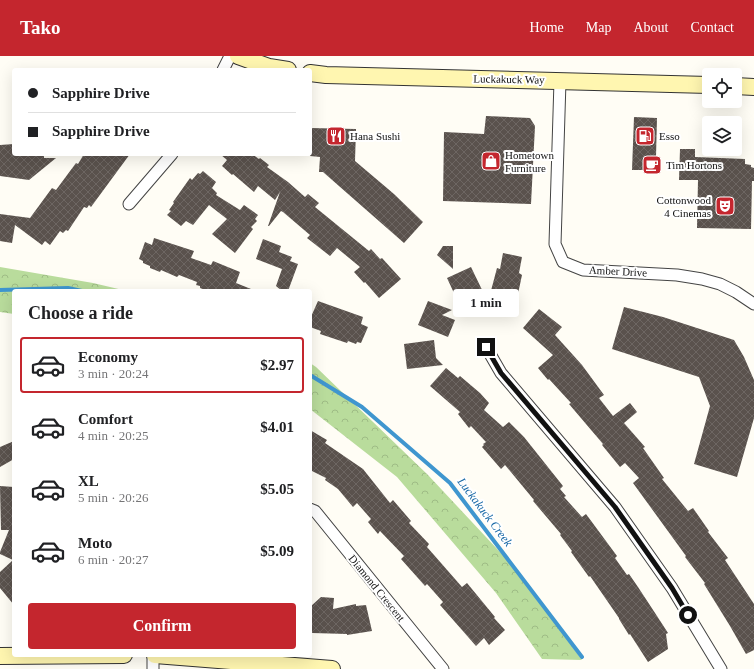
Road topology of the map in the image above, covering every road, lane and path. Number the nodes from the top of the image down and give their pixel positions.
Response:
1 (230, 56) edge
2 (238, 56) edge
3 (224, 68) edge
4 (269, 68) edge
5 (312, 73) edge
6 (560, 81) junction
7 (702, 85) edge
8 (742, 86) edge
9 (754, 87) edge
10 (170, 156) edge
11 (129, 204) dead end
12 (754, 304) edge
13 (486, 347) dead end
14 (312, 510) edge
15 (0, 656) edge
16 (12, 656) edge
17 (154, 657) edge
18 (179, 657) edge
19 (153, 669) edge
20 (332, 669) edge
21 (443, 669) edge
22 (721, 669) edge

1 - 3 street
2 - 4 street
5 - 6 street, Luckakuck Way
6 - 7 street, Luckakuck Way
6 - 12 street, Amber Drive
8 - 9 street
10 - 11 street
13 - 22 street
14 - 21 street, Diamond Crescent
15 - 16 street
17 - 19 street
18 - 20 street

